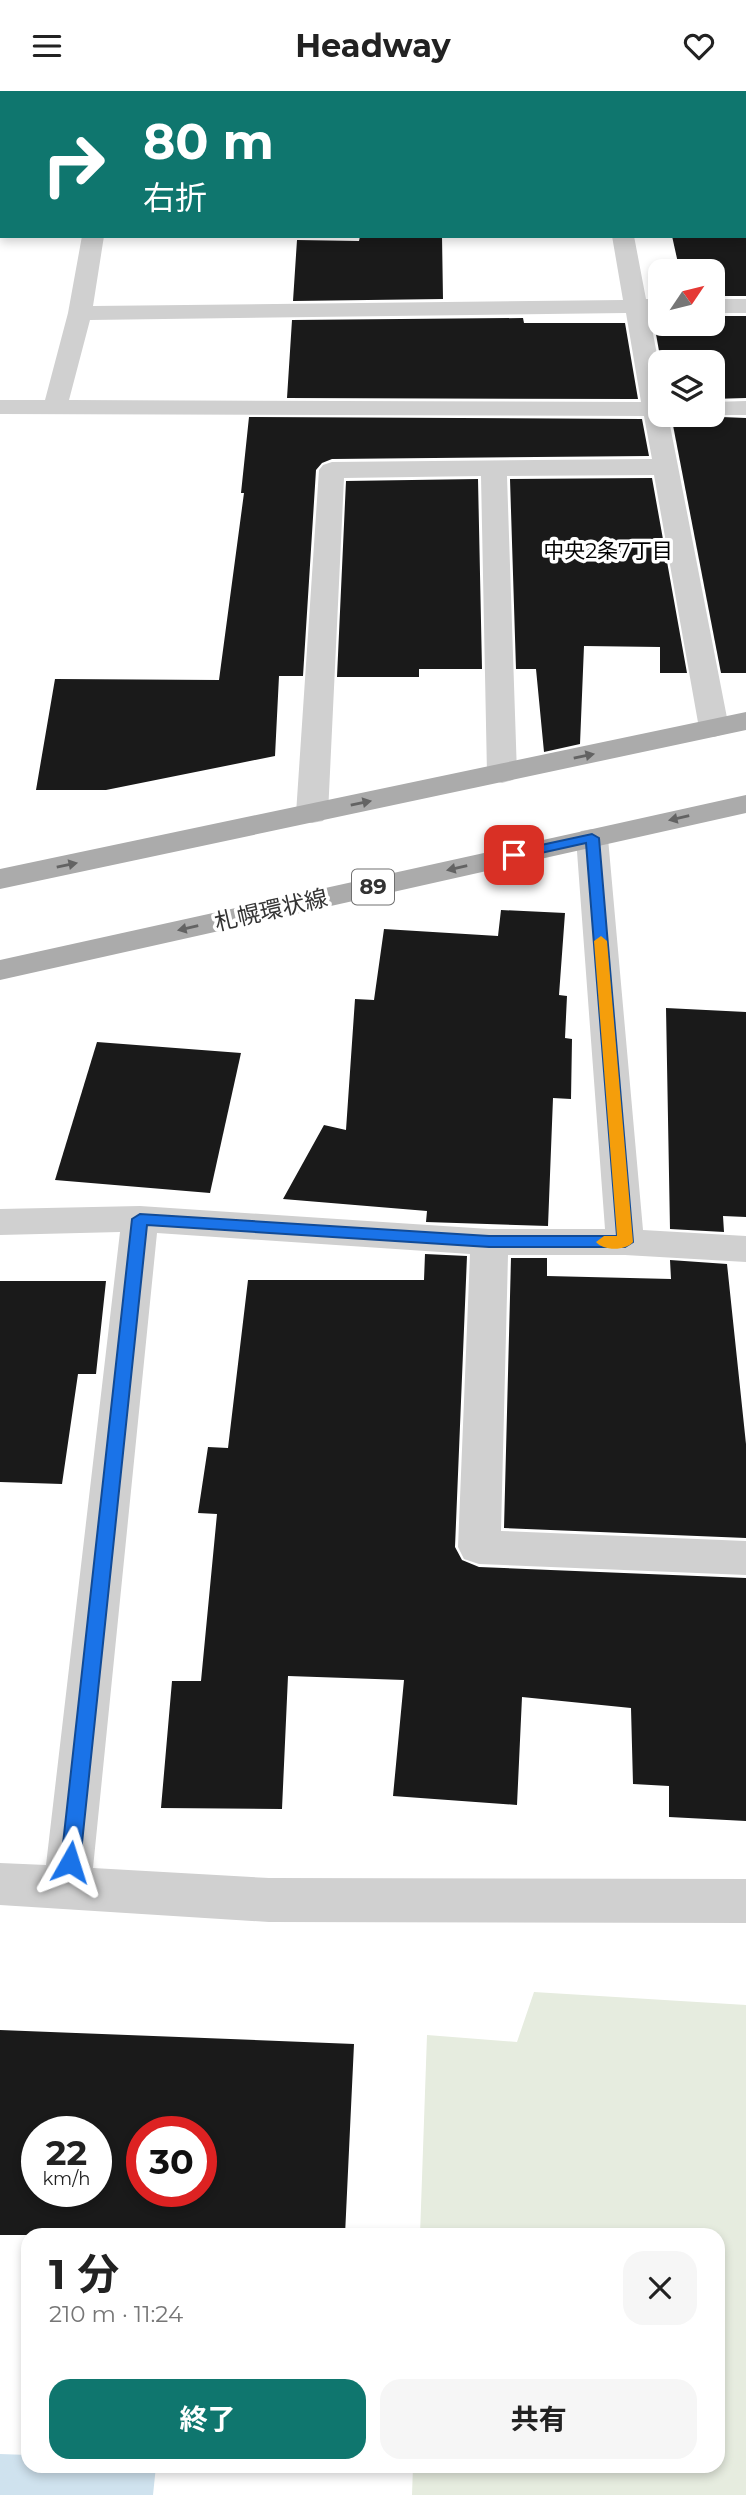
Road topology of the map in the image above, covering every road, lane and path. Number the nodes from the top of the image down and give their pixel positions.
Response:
1 (93, 238) edge
2 (624, 238) edge
3 (648, 306) edge
4 (725, 306) edge
5 (746, 306) edge
6 (80, 313) junction
7 (0, 407) edge
8 (55, 407) junction
9 (746, 408) edge
10 (648, 409) edge
11 (725, 409) edge
12 (659, 427) edge
13 (664, 467) junction
14 (494, 469) junction
15 (746, 721) edge
16 (714, 728) junction
17 (502, 774) junction
18 (746, 804) edge
19 (312, 814) junction
20 (592, 838) junction
21 (0, 879) edge
22 (0, 970) edge
23 (140, 1219) junction
24 (0, 1222) edge
25 (489, 1242) junction
26 (625, 1242) junction
27 (746, 1249) edge
28 (746, 1558) edge
29 (0, 1884) edge
30 (67, 1889) junction
31 (746, 1901) edge

1 - 6 street
2 - 3 street
3 - 6 street
4 - 5 street
6 - 8 street
7 - 8 street
8 - 10 street
9 - 11 street
12 - 13 street
13 - 14 street
13 - 16 street
14 - 17 street
14 - 19 street
15 - 16 main road
17 -> 16 main road
19 -> 17 main road
18 -> 20 main road, 札幌環状線 / 89
21 -> 19 main road
20 -> 22 main road, 札幌環状線 / 89
20 - 26 street
23 - 24 street
23 - 25 street
23 - 30 street
25 - 26 street
25 - 28 street
26 - 27 street
29 - 30 street
30 - 31 street

